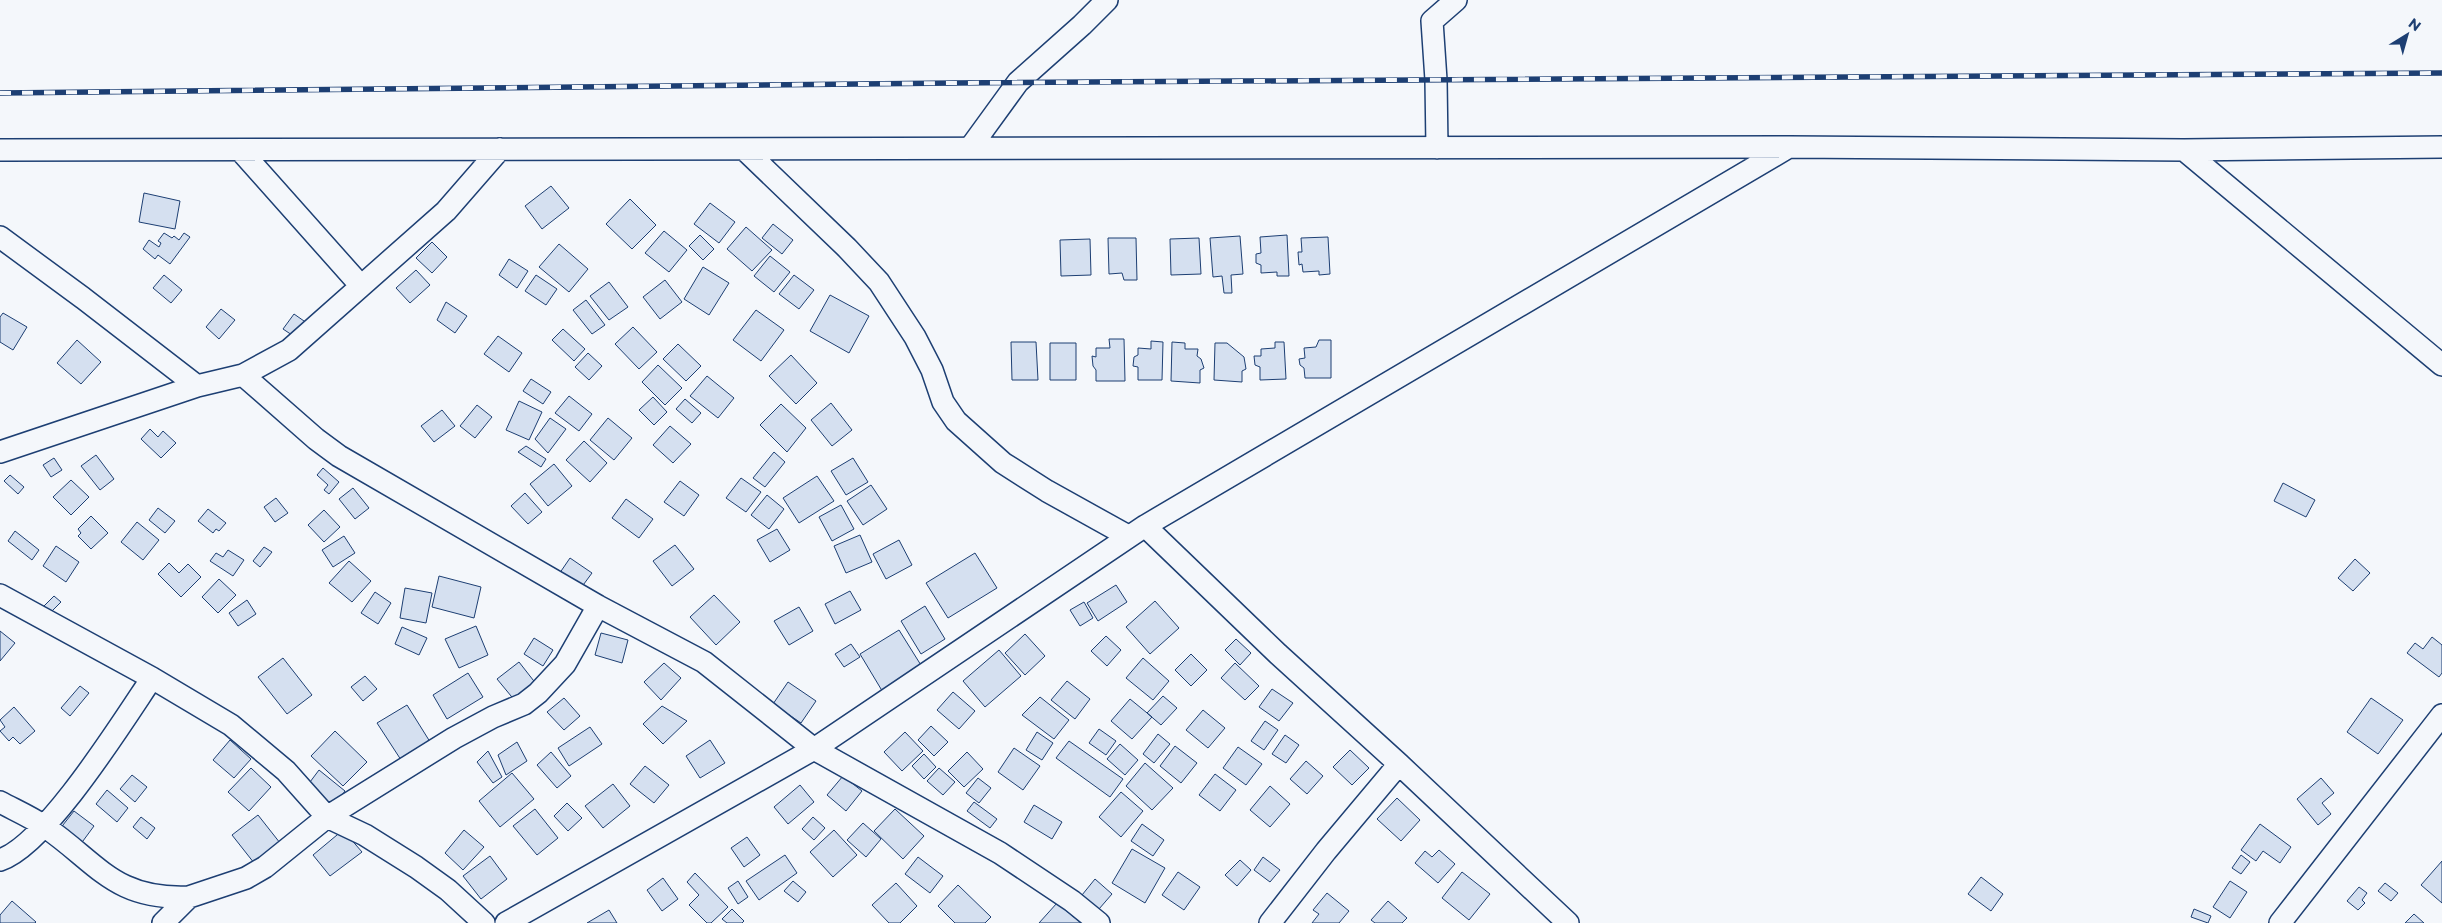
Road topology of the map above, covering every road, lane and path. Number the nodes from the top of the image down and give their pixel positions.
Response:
1 (1107, 0) edge
2 (1456, 0) edge
3 (1790, 147) junction
4 (2442, 147) edge
5 (970, 148) junction
6 (1437, 148) junction
7 (500, 149) junction
8 (0, 150) edge
9 (240, 150) junction
10 (745, 150) junction
11 (2184, 150) junction
12 (0, 237) edge
13 (361, 286) junction
14 (2442, 365) edge
15 (243, 375) junction
16 (197, 386) junction
17 (0, 452) edge
18 (1136, 531) junction
19 (0, 595) edge
20 (598, 606) junction
21 (152, 678) junction
22 (2442, 715) edge
23 (814, 749) junction
24 (1399, 764) junction
25 (0, 802) edge
26 (327, 817) junction
27 (44, 826) junction
28 (0, 860) edge
29 (189, 897) junction
30 (163, 923) edge
31 (484, 923) edge
32 (506, 923) edge
33 (1099, 923) edge
34 (1270, 923) edge
35 (1568, 923) edge
36 (2280, 923) edge

1 - 5 street
2 - 6 street
3 - 6 street
3 - 11 street
3 - 18 street
4 - 11 street
5 - 6 street
5 - 10 street
7 - 9 street
7 - 10 street
7 - 13 street
8 - 9 street
9 - 13 street
10 - 18 street
11 - 14 street
12 - 16 street
13 - 15 street
15 - 16 street
15 - 20 street
16 - 17 street
18 - 23 street
18 - 24 street
19 - 21 street
20 - 23 street
20 - 26 street
21 - 26 street
21 - 27 street
22 - 36 street
23 - 32 street
23 - 33 street
24 - 34 street
24 - 35 street
25 - 27 street
26 - 29 street
26 - 31 street
27 - 28 street
27 - 29 street
29 - 30 street

